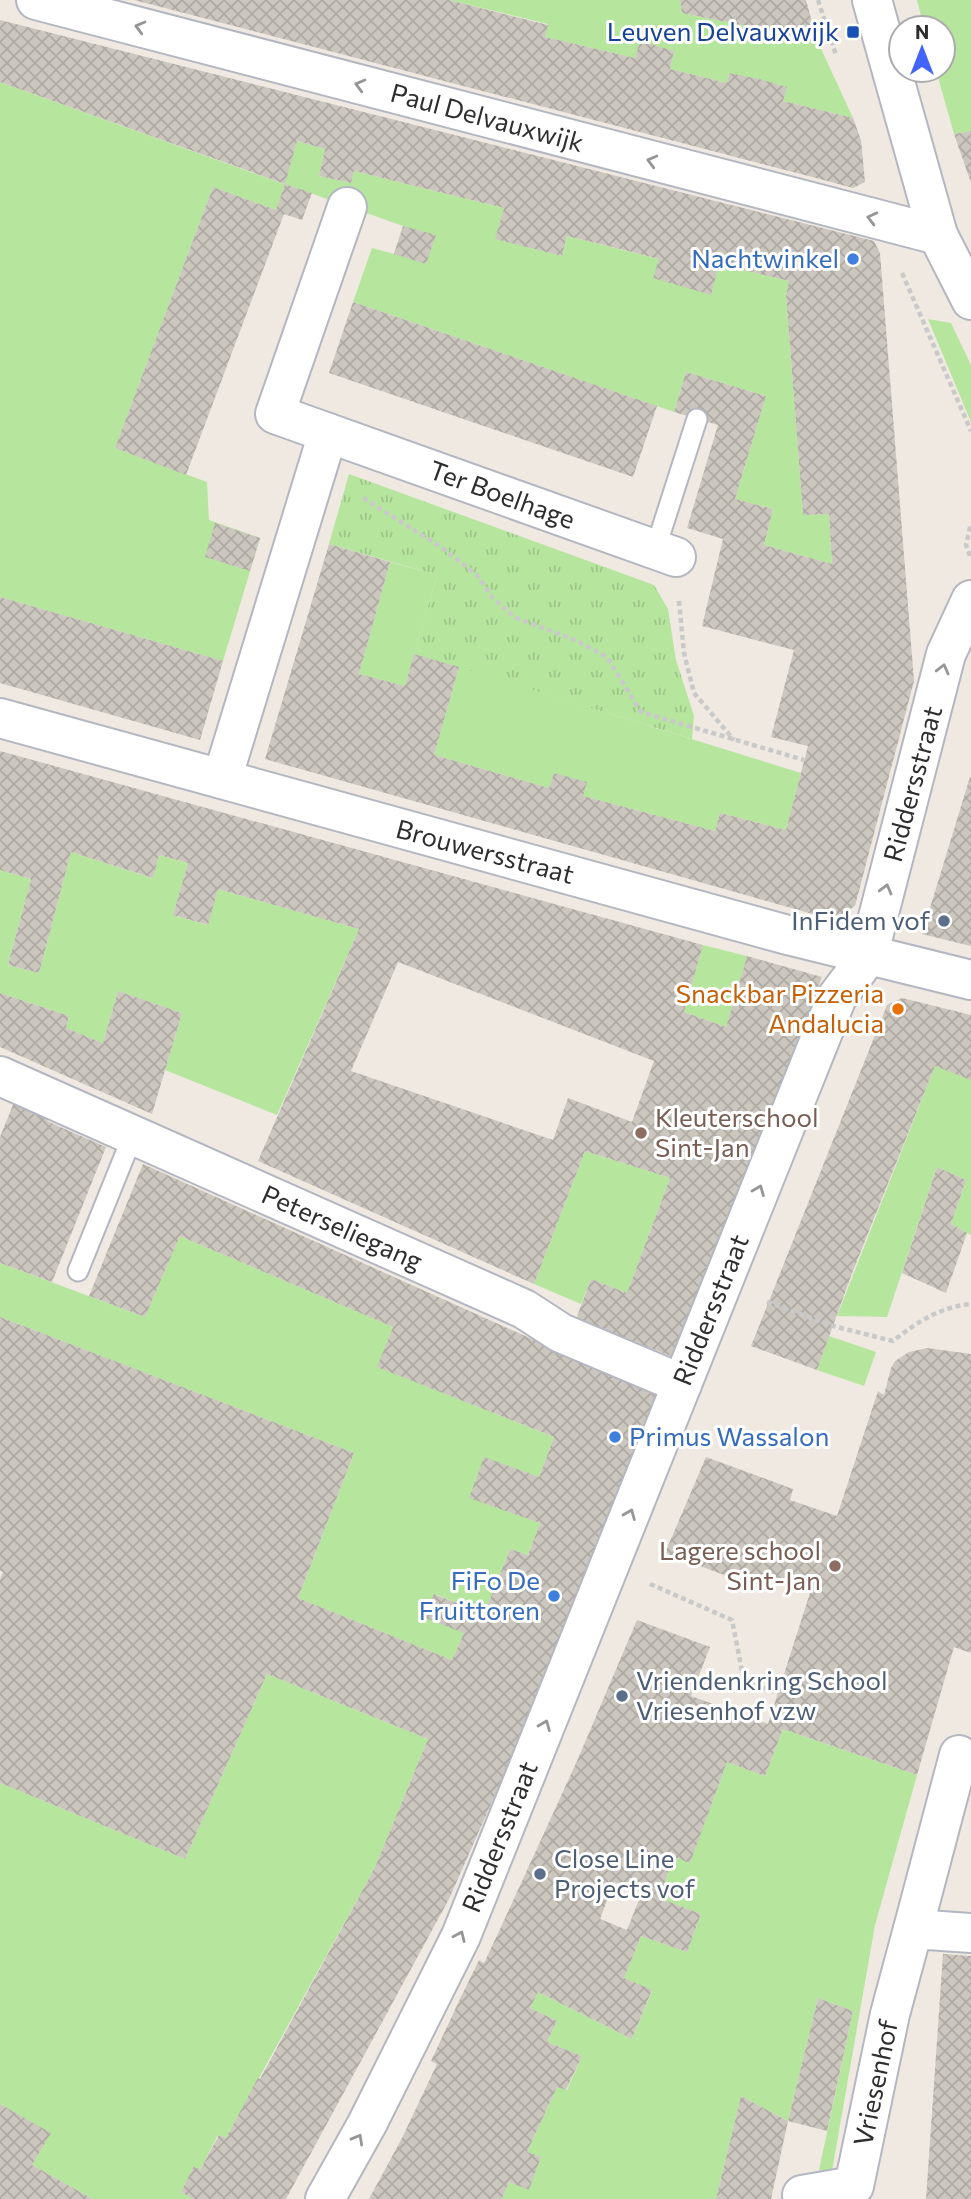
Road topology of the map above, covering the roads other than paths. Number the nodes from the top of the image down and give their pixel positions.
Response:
1 (36, 0) edge
2 (872, 0) edge
3 (347, 207) dead end
4 (938, 235) junction
5 (971, 300) edge
6 (697, 419) dead end
7 (328, 433) junction
8 (665, 553) joint
9 (971, 600) edge
10 (0, 718) edge
11 (222, 779) junction
12 (869, 956) junction
13 (971, 980) edge
14 (0, 1076) edge
15 (133, 1135) junction
16 (78, 1271) dead end
17 (682, 1384) junction
18 (959, 1755) dead end
19 (913, 1929) junction
20 (971, 1933) edge
21 (802, 2195) dead end
22 (325, 2199) edge

4 -> 1 street, Paul Delvauxwijk
2 - 4 street
3 - 7 street, Ter Boelhage
4 - 5 street
6 - 8 lane
7 - 8 street, Ter Boelhage
7 - 11 street
12 -> 9 street, Riddersstraat
10 - 11 street, Brouwersstraat
11 - 12 street, Brouwersstraat
12 - 13 street, Brouwersstraat
17 -> 12 street, Riddersstraat
14 - 15 street, Peterseliegang
15 - 16 lane
15 - 17 street, Peterseliegang
22 -> 17 street, Riddersstraat
18 - 19 street, Vriesenhof
19 - 20 street
19 - 21 street, Vriesenhof

